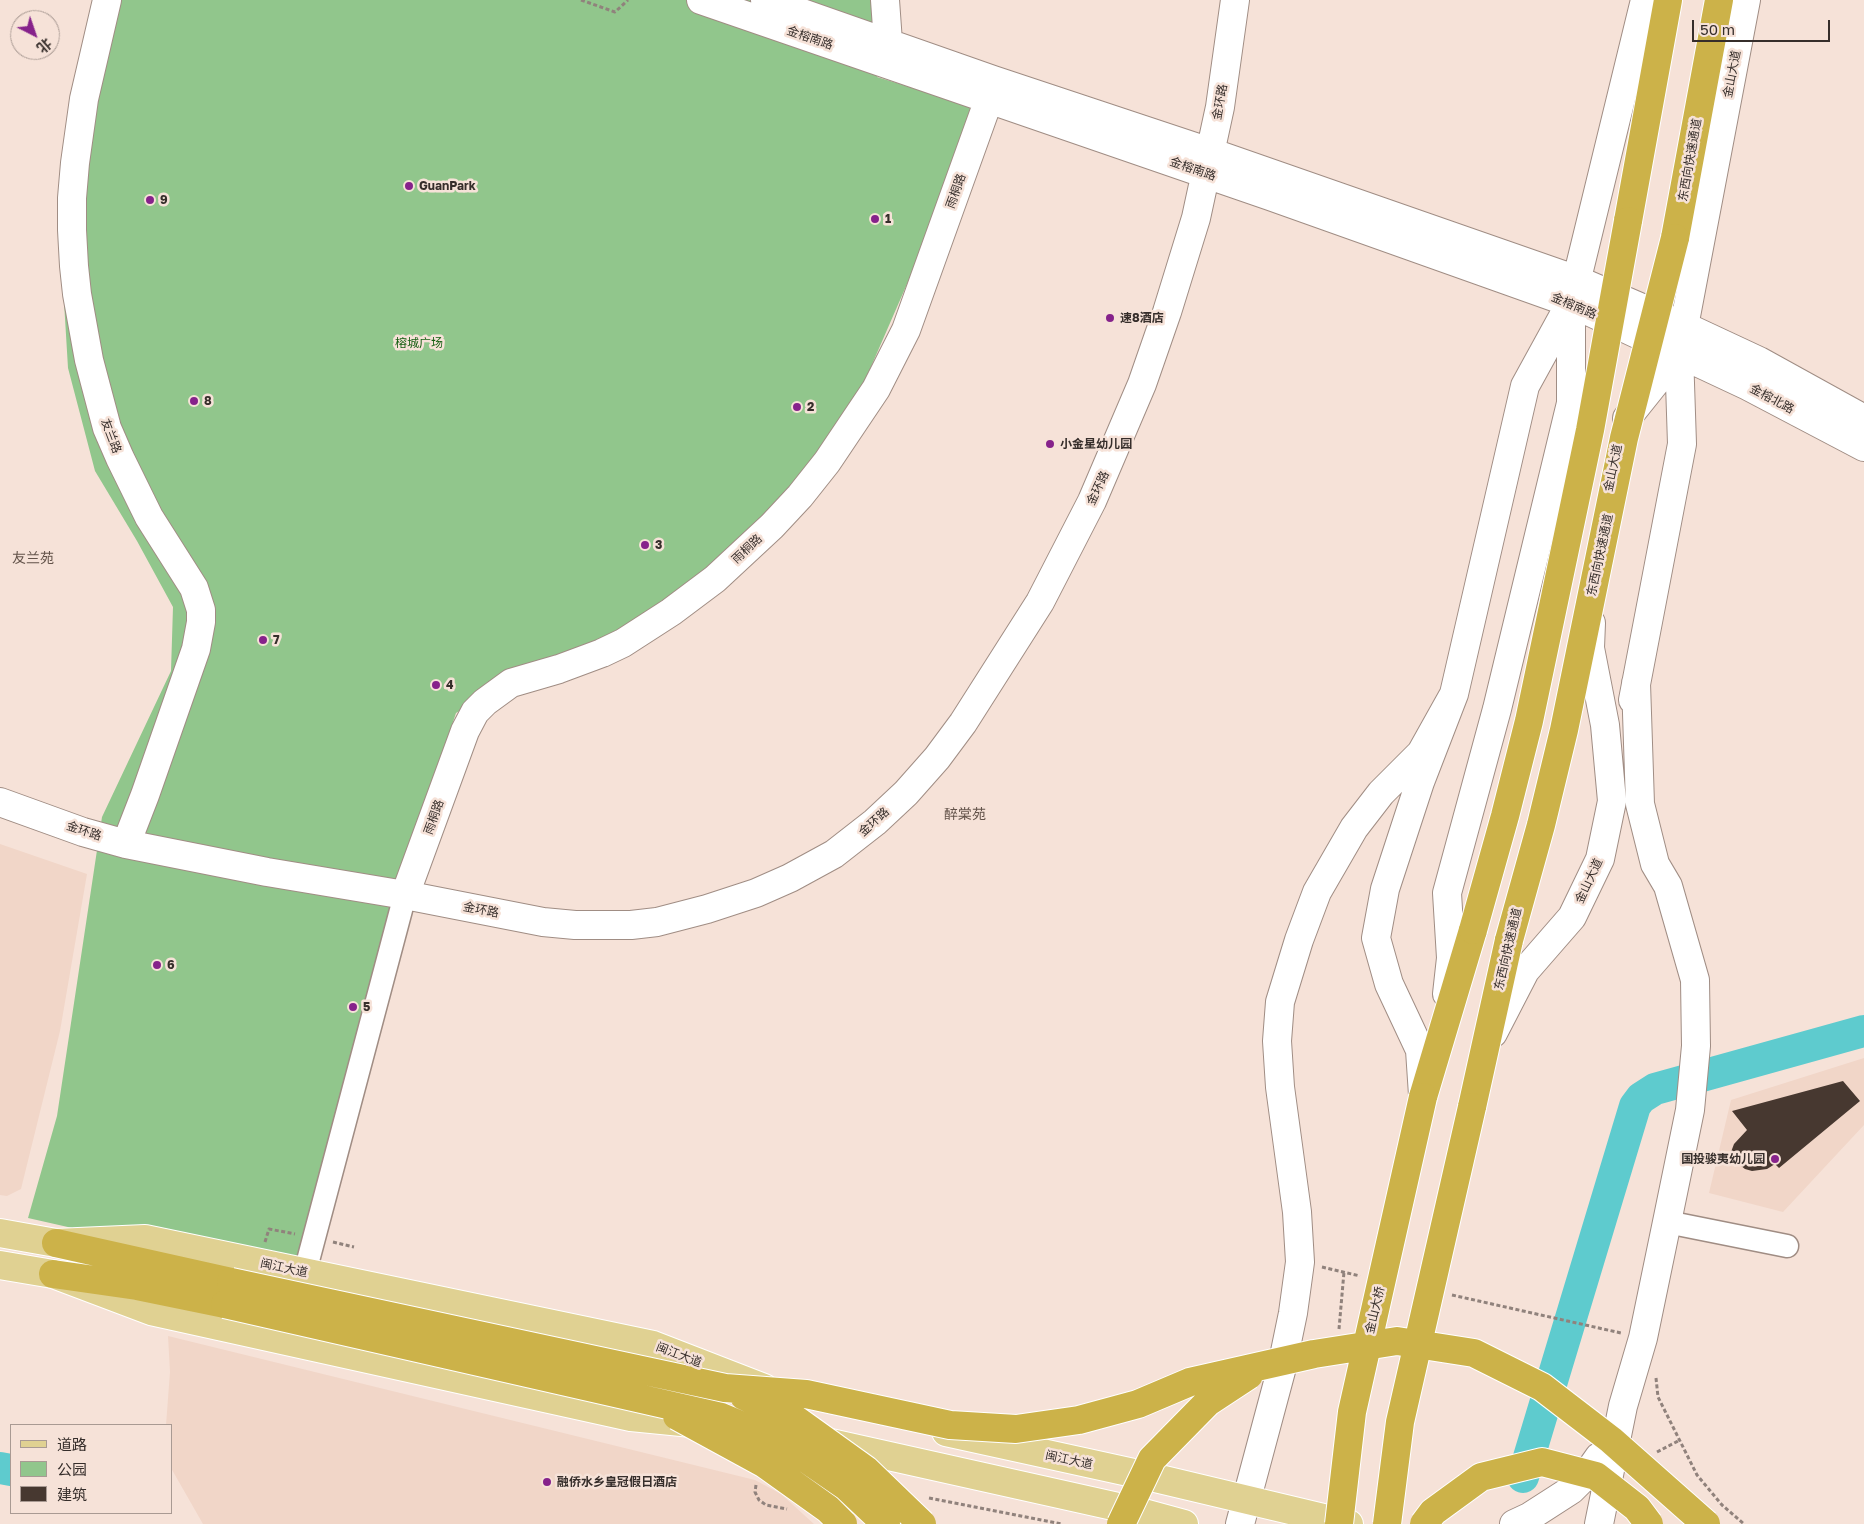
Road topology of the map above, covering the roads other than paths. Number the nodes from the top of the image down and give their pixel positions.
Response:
1 (107, 0) edge
2 (701, 0) edge
3 (765, 0) edge
4 (885, 0) edge
5 (1235, 0) edge
6 (1645, 0) edge
7 (1668, 0) edge
8 (1719, 0) edge
9 (1746, 0) edge
10 (888, 42) junction
11 (989, 99) junction
12 (1208, 163) junction
13 (1574, 292) junction
14 (1684, 326) junction
15 (1679, 353) junction
16 (1864, 419) edge
17 (1864, 447) edge
18 (1636, 683) junction
19 (1454, 694) junction
20 (1612, 801) junction
21 (0, 802) edge
22 (126, 844) junction
23 (405, 895) junction
24 (1444, 1025) junction
25 (1486, 1046) junction
26 (1423, 1097) junction
27 (1667, 1222) junction
28 (0, 1233) edge
29 (56, 1243) junction
30 (1787, 1246) dead end
31 (0, 1265) edge
32 (305, 1272) junction
33 (53, 1274) junction
34 (228, 1293) junction
35 (1261, 1367) junction
36 (725, 1388) junction
37 (645, 1398) junction
38 (1623, 1406) junction
39 (1244, 1512) edge
40 (843, 1524) edge
41 (886, 1524) edge
42 (922, 1524) edge
43 (1122, 1524) edge
44 (1184, 1524) edge
45 (1339, 1524) edge
46 (1349, 1524) edge
47 (1388, 1524) edge
48 (1424, 1524) edge
49 (1514, 1524) edge
50 (1599, 1524) edge
51 (1649, 1524) edge
52 (1706, 1524) edge

1 - 22 main road, 友兰路
2 - 11 main road, 金榕南路
3 - 10 main road, 金榕南路
4 - 10 main road
5 - 12 main road, 金环路
6 - 13 main road
7 - 24 highway, bridge
8 - 25 highway, 东西向快速通道, bridge
9 - 14 main road, 金山大道
10 - 12 main road, 金榕南路
11 - 12 main road, 金榕南路
11 - 23 main road, 雨桐路
12 - 13 main road, 金榕南路
12 - 23 main road, 金环路
13 - 14 main road, 金榕南路
13 - 15 main road, 金榕南路
13 - 19 main road
13 - 24 main road
14 - 15 main road, 金山大道
14 - 16 main road
15 - 17 main road, 金榕北路
15 - 18 main road
15 - 20 main road, 金山大道
18 - 20 main road
18 - 27 main road
19 - 26 main road
19 - 39 main road
20 - 25 main road, 金山大道
21 - 22 main road, 金环路
22 - 23 main road, 金环路
23 - 32 street
24 - 26 highway
25 - 47 highway, 东西向快速通道, bridge
26 - 45 highway, 金山大桥, bridge
27 - 30 street
27 - 38 main road
28 - 29 main road, 闽江大道
29 - 32 main road, 闽江大道
29 - 34 highway
31 - 33 main road
32 - 39 main road, 闽江大道
33 - 34 highway
33 - 44 main road
34 - 36 highway, bridge
34 - 37 highway, bridge
35 - 36 highway, bridge
35 - 43 highway, bridge
35 - 52 highway, bridge
36 - 42 highway, bridge
37 - 40 highway, bridge
37 - 41 highway, bridge
38 - 49 main road
38 - 50 main road
39 - 46 main road, 闽江大道
48 - 51 highway, bridge

